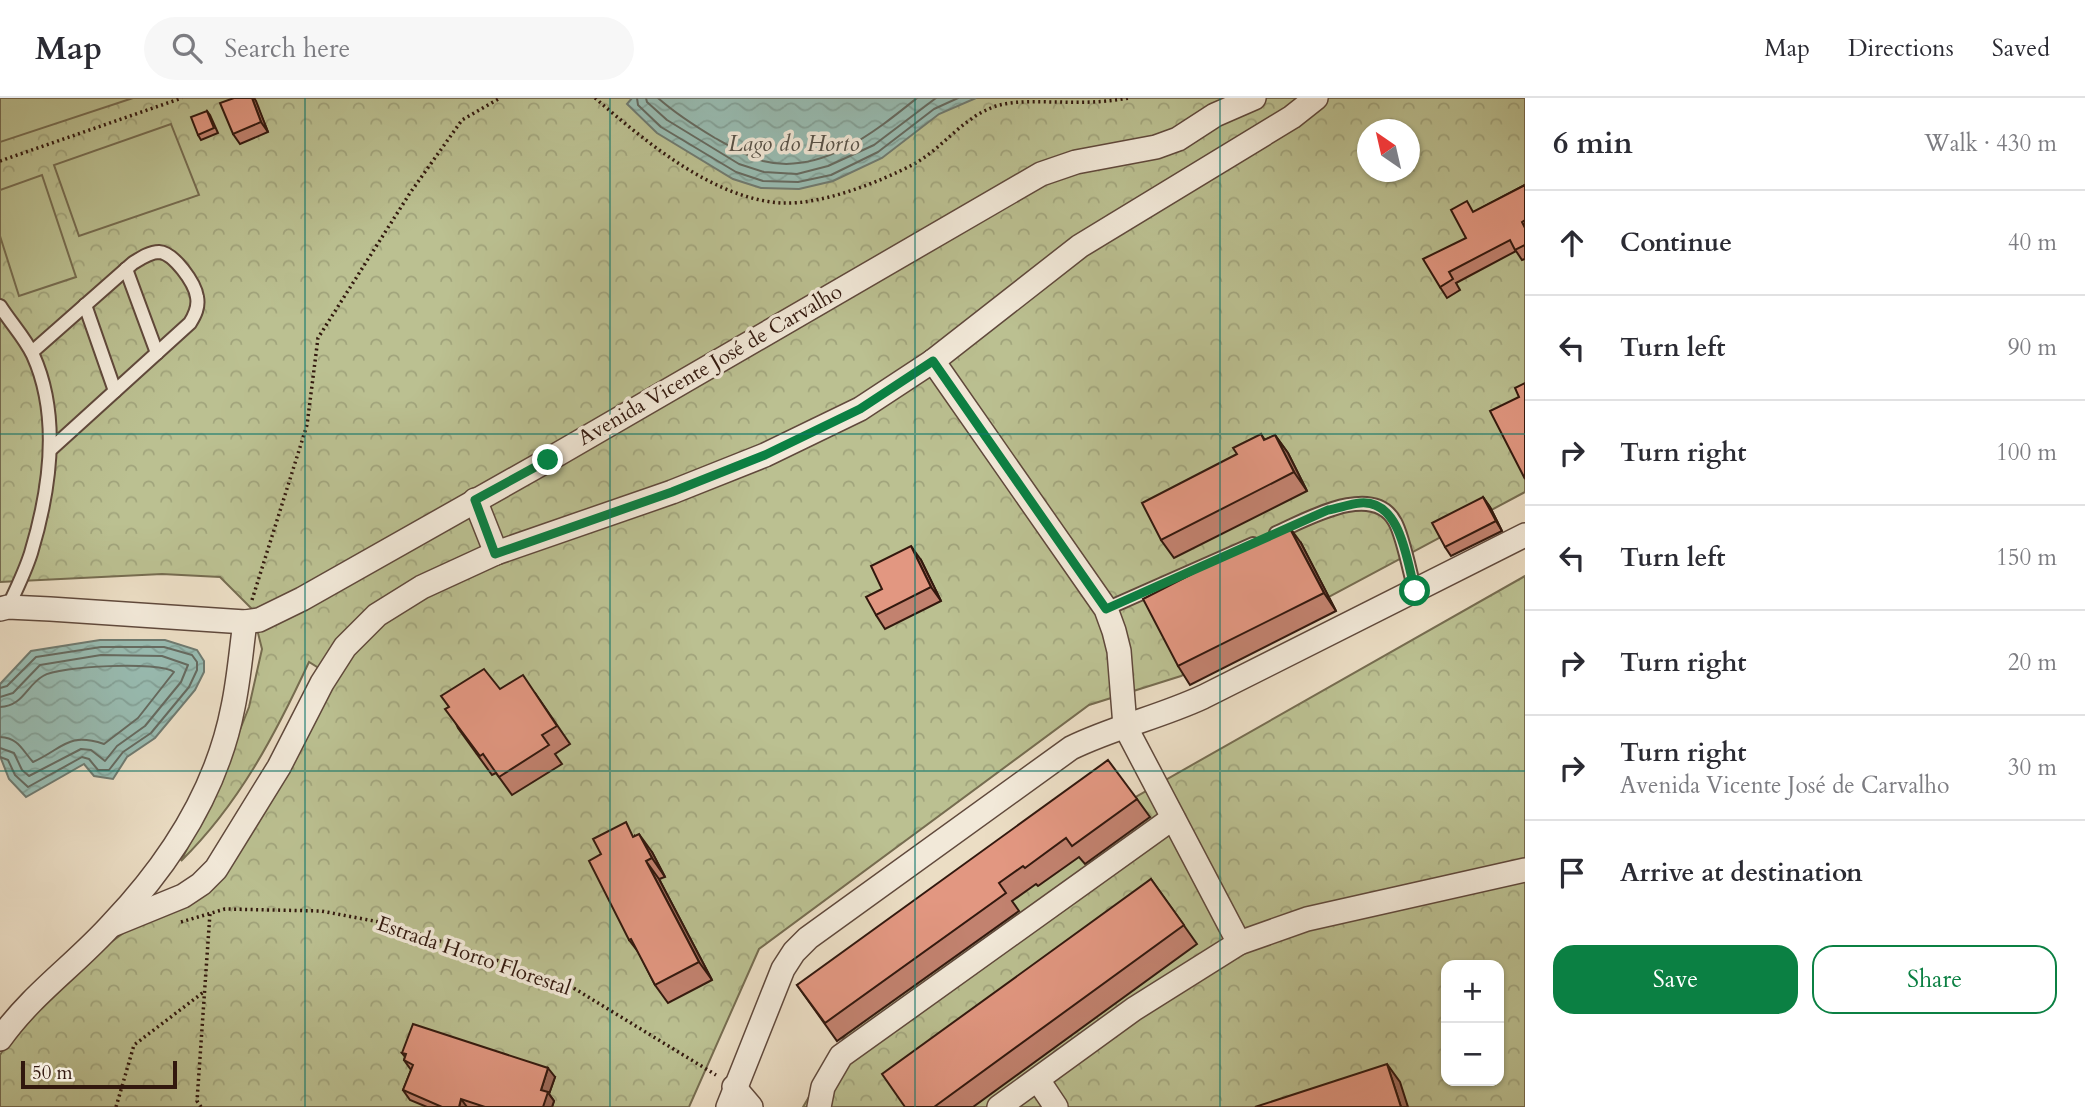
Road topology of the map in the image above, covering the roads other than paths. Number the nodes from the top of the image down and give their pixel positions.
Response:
1 (1254, 98) edge
2 (1316, 98) edge
3 (126, 269) junction
4 (85, 305) junction
5 (0, 306) edge
6 (32, 352) junction
7 (157, 353) junction
8 (933, 361) junction
9 (115, 391) junction
10 (50, 450) junction
11 (475, 500) junction
12 (1525, 536) edge
13 (495, 554) junction
14 (1415, 591) junction
15 (4, 608) edge
16 (1106, 609) junction
17 (245, 622) junction
18 (1125, 726) junction
19 (1173, 818) junction
20 (1525, 870) edge
21 (106, 930) junction
22 (1238, 943) junction
23 (0, 1039) edge
24 (1038, 1080) junction
25 (731, 1097) edge
26 (751, 1107) edge
27 (819, 1107) edge
28 (999, 1107) edge
29 (1056, 1107) edge

1 - 11 street, Avenida Vicente José de Carvalho
2 - 8 street
3 - 4 lane
3 - 7 lane
3 - 7 lane
4 - 6 lane
4 - 9 lane
5 - 6 lane
6 - 10 lane
7 - 9 lane
8 - 13 street
8 - 16 street
9 - 10 lane
10 - 15 lane
11 - 13 street
11 - 17 street, Avenida Vicente José de Carvalho
12 - 14 street
13 - 21 street
14 - 16 lane
14 - 18 street
15 - 17 street, Avenida Vicente José de Carvalho
16 - 18 street
17 - 21 street
18 - 19 street
18 - 25 street
19 - 22 street
19 - 27 street
20 - 22 street
21 - 23 street
22 - 24 street
24 - 28 street
24 - 29 street
25 - 26 street

